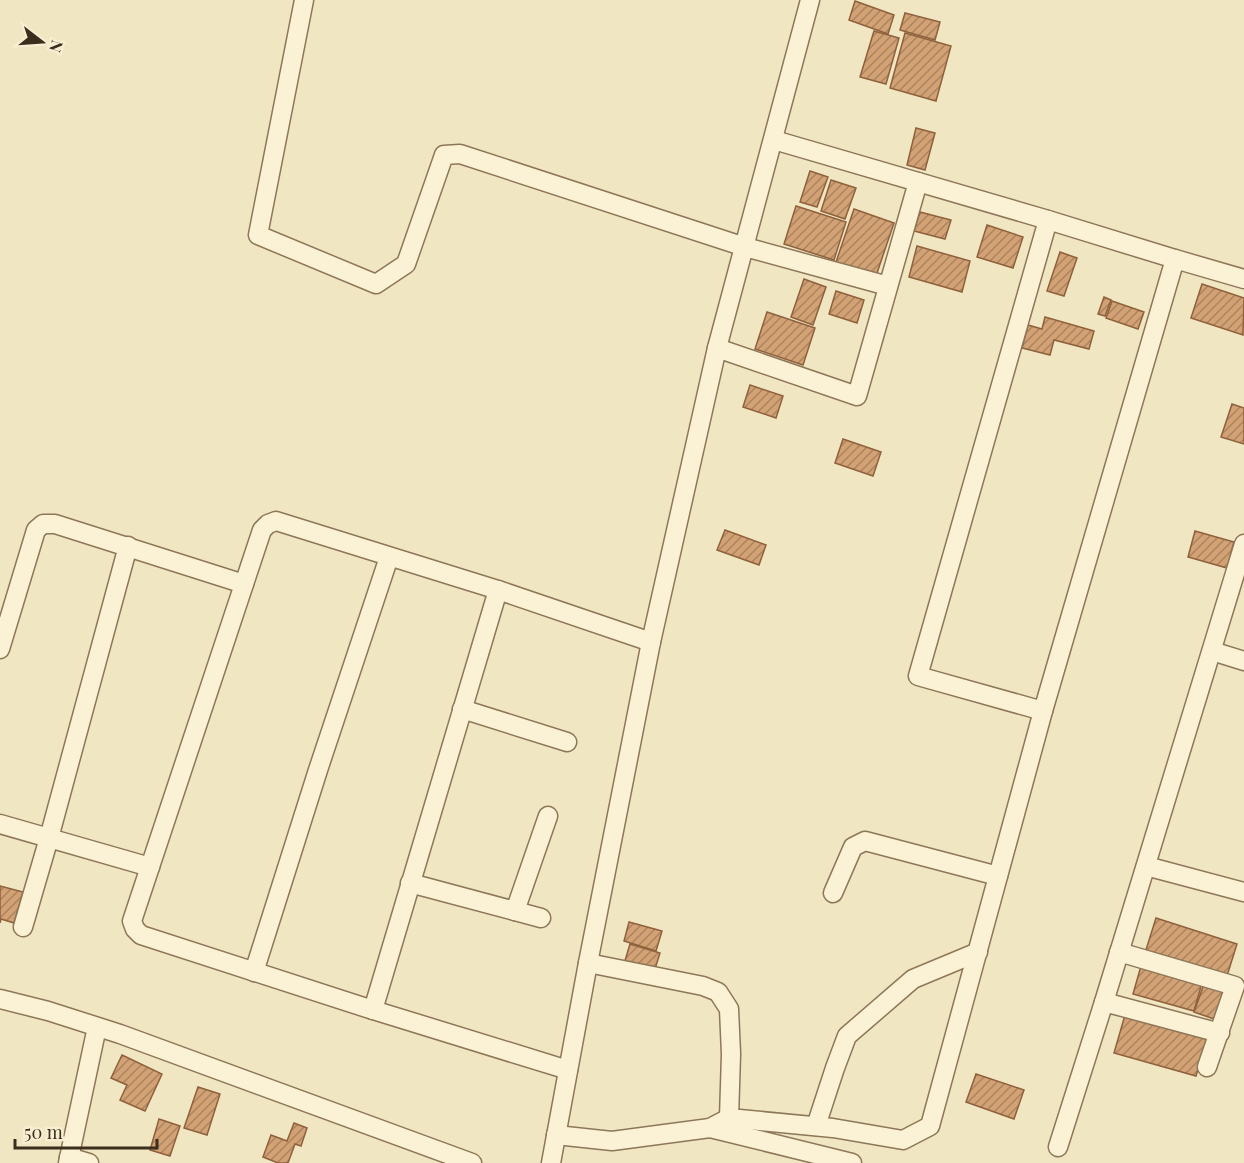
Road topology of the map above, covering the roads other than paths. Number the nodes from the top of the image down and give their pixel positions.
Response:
1 (304, 0) edge
2 (810, 0) edge
3 (774, 140) junction
4 (918, 182) junction
5 (1048, 220) junction
6 (745, 247) junction
7 (1174, 259) junction
8 (1244, 279) edge
9 (888, 286) junction
10 (717, 348) junction
11 (1244, 544) edge
12 (128, 546) junction
13 (389, 556) junction
14 (244, 584) junction
15 (498, 590) junction
16 (651, 642) junction
17 (0, 649) edge
18 (1212, 651) junction
19 (1244, 661) edge
20 (462, 709) junction
21 (1043, 711) junction
22 (567, 742) dead end
23 (548, 816) dead end
24 (0, 825) edge
25 (49, 838) junction
26 (1146, 866) junction
27 (150, 867) junction
28 (998, 876) junction
29 (410, 883) junction
30 (1244, 892) edge
31 (833, 893) dead end
32 (515, 911) junction
33 (541, 918) dead end
34 (23, 927) dead end
35 (978, 952) junction
36 (1119, 952) junction
37 (588, 963) junction
38 (254, 972) junction
39 (0, 999) edge
40 (1104, 1002) junction
41 (373, 1010) junction
42 (97, 1027) junction
43 (1220, 1033) junction
44 (1208, 1067) dead end
45 (568, 1070) junction
46 (729, 1118) junction
47 (816, 1126) junction
48 (710, 1128) junction
49 (556, 1135) junction
50 (1058, 1147) dead end
51 (69, 1160) edge
52 (89, 1163) edge
53 (472, 1163) edge
54 (551, 1163) edge
55 (852, 1163) edge

1 - 6 street
2 - 3 street
3 - 4 street
3 - 6 street
4 - 5 street
4 - 9 street
5 - 7 street
5 - 21 street
6 - 9 street
6 - 10 street
7 - 8 street
7 - 21 street
9 - 10 street
10 - 16 street
11 - 18 street
12 - 14 street
12 - 17 street
12 - 25 street
13 - 14 street
13 - 15 street
13 - 38 street
14 - 27 street
15 - 16 street
15 - 20 street
16 - 37 street
18 - 19 street
18 - 26 street
20 - 22 street
20 - 29 street
21 - 28 street
23 - 32 street
24 - 25 street
25 - 27 street
25 - 34 street
26 - 30 street
26 - 36 street
27 - 38 street
28 - 31 street
28 - 35 street
29 - 32 street
29 - 41 street
32 - 33 street
35 - 47 street
35 - 47 street
36 - 40 street
36 - 43 street
37 - 45 street
37 - 46 street
38 - 41 street
39 - 42 street
40 - 43 street
40 - 50 street
41 - 45 street
42 - 51 street
42 - 53 street
43 - 44 street
45 - 49 street
46 - 47 street
46 - 48 street
48 - 49 street
48 - 55 street
49 - 54 street
51 - 52 street

